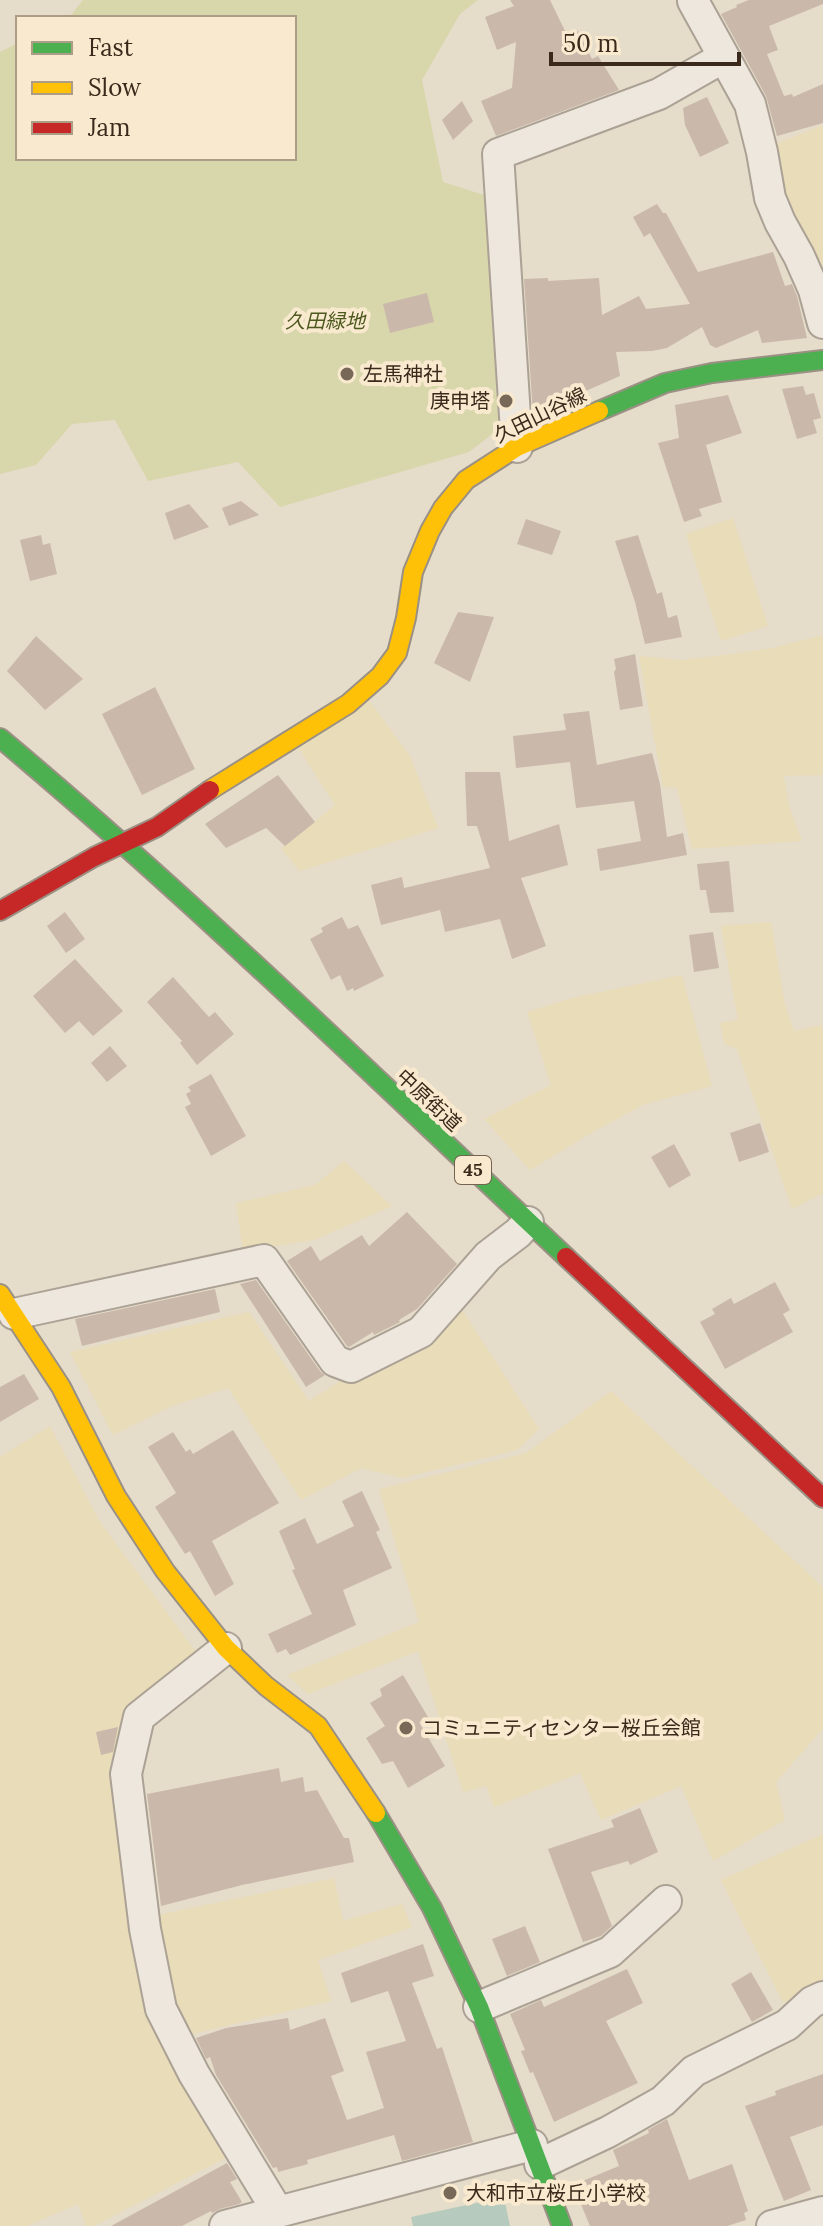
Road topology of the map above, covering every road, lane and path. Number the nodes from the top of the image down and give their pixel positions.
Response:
1 (695, 0) edge
2 (724, 57) junction
3 (823, 323) edge
4 (823, 360) edge
5 (517, 447) junction
6 (0, 738) edge
7 (122, 843) junction
8 (0, 911) edge
9 (528, 1222) junction
10 (7, 1304) edge
11 (823, 1498) edge
12 (226, 1648) junction
13 (666, 1901) dead end
14 (823, 1997) edge
15 (479, 2007) junction
16 (536, 2155) junction
17 (278, 2212) junction
18 (823, 2212) edge
19 (225, 2226) edge
20 (562, 2226) edge
21 (772, 2226) edge

1 - 2 street
2 - 3 street
2 - 5 street
4 - 5 street, 久田山谷線
5 - 7 street, 久田山谷線
6 - 7 street, 中原街道 / 45
7 - 8 street, 久田山谷線
7 - 9 street, 中原街道 / 45
9 - 10 street
9 - 11 street, 中原街道 / 45
10 - 12 street
12 - 15 street
12 - 17 street
13 - 15 street
14 - 16 street
15 - 16 street
16 - 17 street
16 - 20 street
17 - 19 street
18 - 21 street

